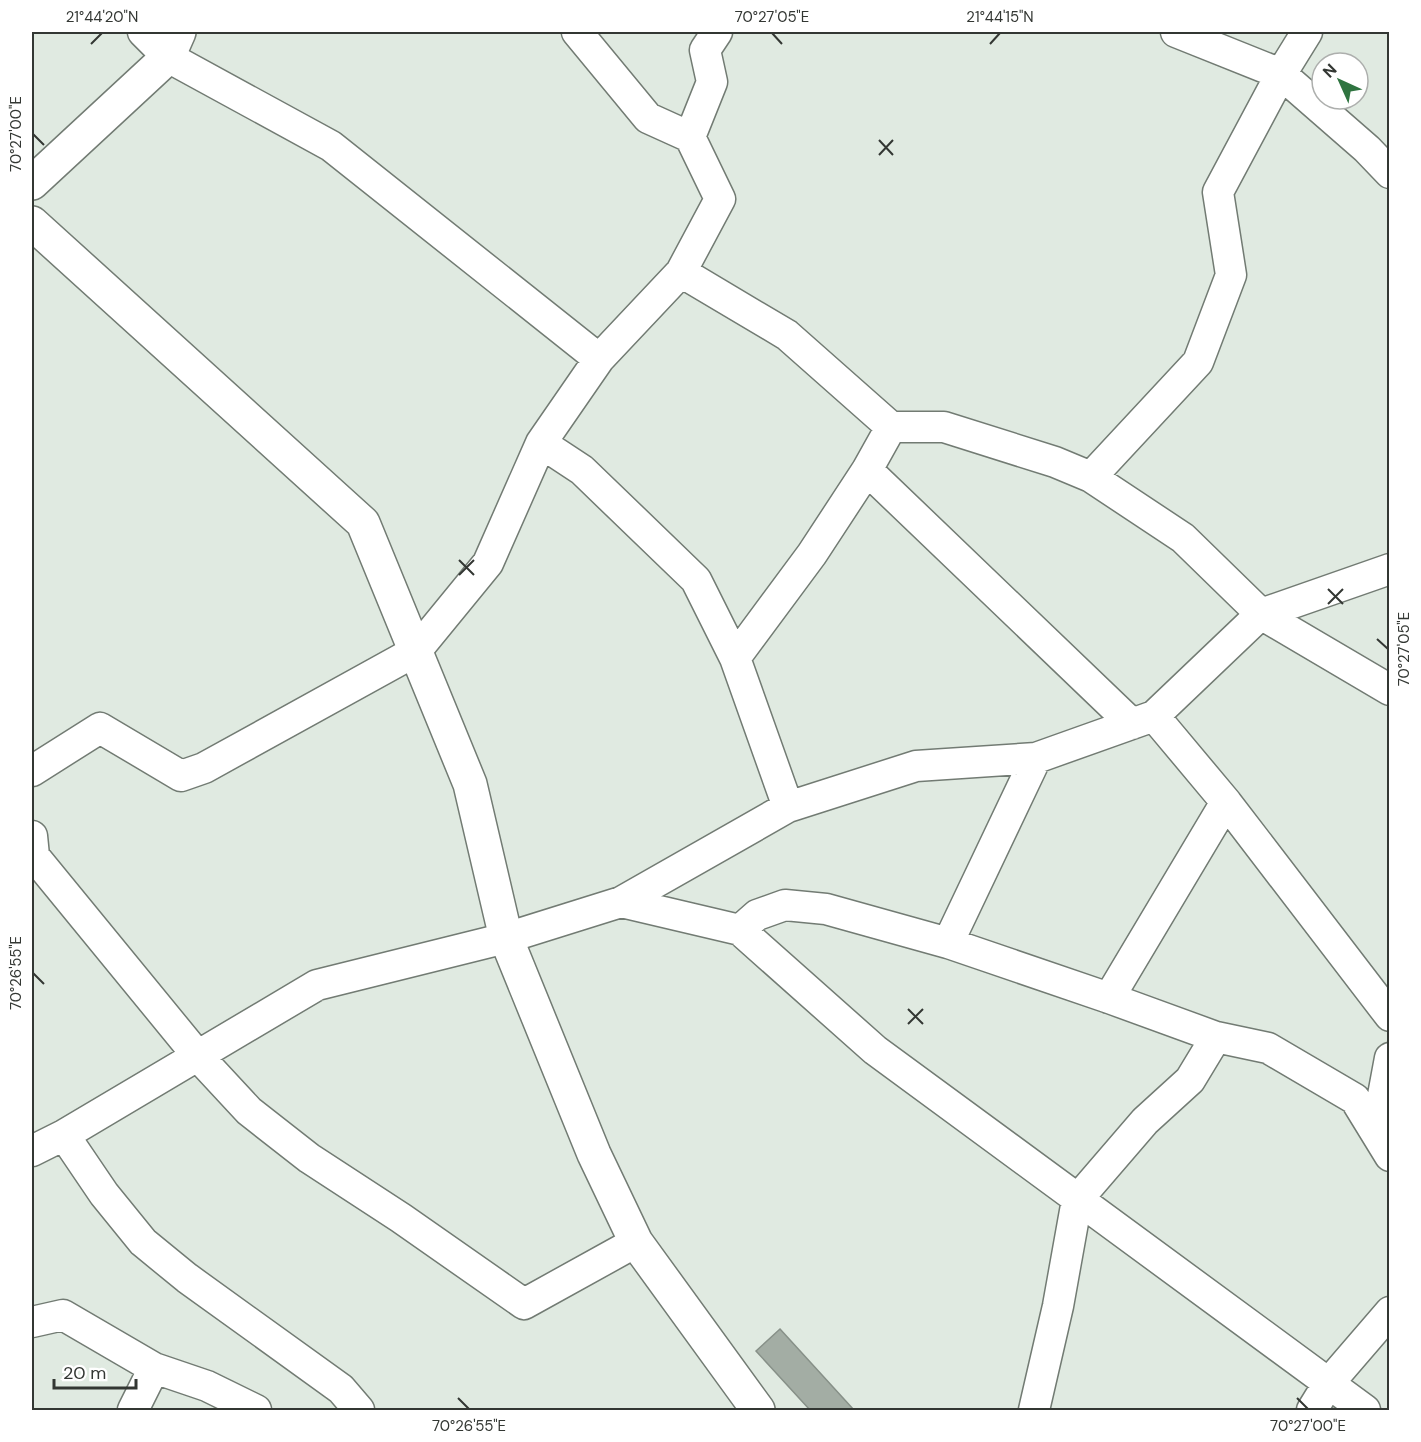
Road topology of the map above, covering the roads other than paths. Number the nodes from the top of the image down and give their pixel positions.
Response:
1 (143, 32) edge
2 (577, 32) edge
3 (717, 32) edge
4 (1176, 32) edge
5 (1307, 32) edge
6 (173, 44) edge
7 (1281, 74) junction
8 (690, 137) junction
9 (1389, 173) edge
10 (32, 183) edge
11 (32, 223) edge
12 (681, 272) junction
13 (599, 358) junction
14 (891, 427) junction
15 (541, 442) junction
16 (867, 470) junction
17 (1091, 477) junction
18 (1389, 569) edge
19 (1261, 614) junction
20 (416, 651) junction
21 (735, 658) junction
22 (1389, 690) edge
23 (1143, 720) junction
24 (1036, 758) junction
25 (32, 771) edge
26 (1226, 802) junction
27 (788, 807) junction
28 (32, 850) edge
29 (621, 902) junction
30 (740, 930) junction
31 (506, 938) junction
32 (948, 943) junction
33 (1109, 998) junction
34 (1389, 1016) edge
35 (1216, 1037) junction
36 (198, 1055) junction
37 (1389, 1058) edge
38 (64, 1135) junction
39 (1383, 1145) edge
40 (32, 1151) edge
41 (1077, 1200) junction
42 (636, 1242) junction
43 (1389, 1312) edge
44 (32, 1322) edge
45 (154, 1368) junction
46 (1328, 1384) junction
47 (133, 1410) edge
48 (256, 1410) edge
49 (359, 1410) edge
50 (758, 1410) edge
51 (1034, 1410) edge
52 (1312, 1410) edge
53 (1365, 1410) edge

1 - 6 street
2 - 8 street
3 - 8 street
4 - 7 street
5 - 7 street
6 - 10 street
6 - 13 street
7 - 9 street
7 - 17 street
8 - 12 street
11 - 20 street
12 - 13 street
12 - 14 street
13 - 15 street
14 - 16 street
14 - 17 street
15 - 20 street
15 - 21 street
16 - 21 street
16 - 23 street
17 - 19 street
18 - 19 street
19 - 22 street
19 - 23 street
20 - 25 street
20 - 31 street
21 - 27 street
23 - 24 street
23 - 26 street
24 - 27 street
24 - 32 street
26 - 33 street
26 - 34 street
27 - 29 street
28 - 36 street
29 - 30 street
29 - 31 street
30 - 32 street
30 - 41 street
31 - 36 street
31 - 42 street
32 - 33 street
33 - 35 street
35 - 39 street
35 - 41 street
36 - 38 street
36 - 42 street
37 - 39 street
38 - 40 street
38 - 49 street
41 - 46 street
41 - 51 street
42 - 50 street
43 - 46 street
44 - 45 street
45 - 47 street
45 - 48 street
46 - 52 street
46 - 53 street

